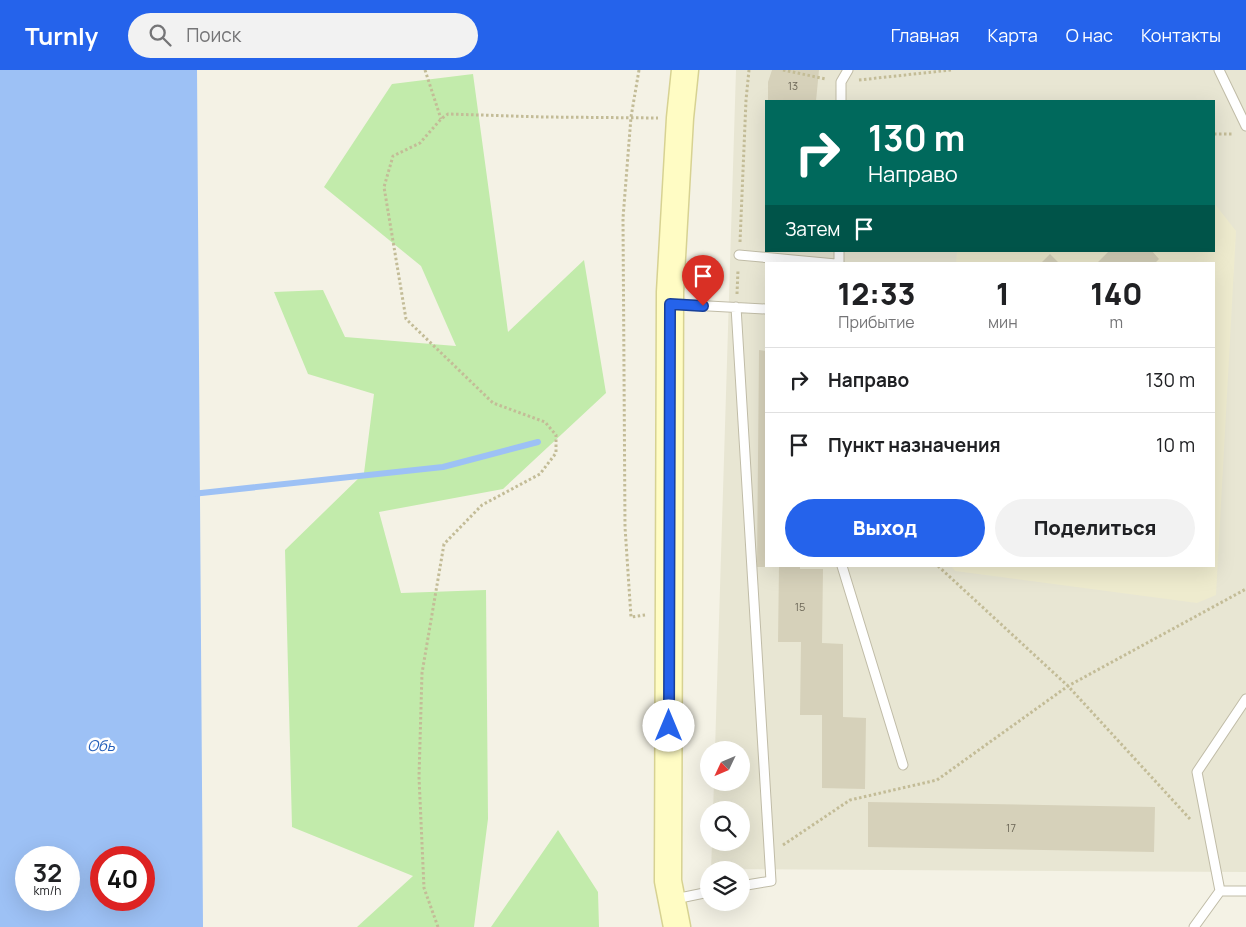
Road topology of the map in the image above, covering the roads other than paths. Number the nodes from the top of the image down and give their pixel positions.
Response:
1 (685, 70) edge
2 (848, 70) edge
3 (1219, 70) edge
4 (841, 100) edge
5 (1246, 126) edge
6 (739, 256) road end
7 (813, 262) edge
8 (670, 304) junction
9 (736, 307) junction
10 (765, 309) edge
11 (842, 567) edge
12 (1246, 699) edge
13 (902, 765) dead end
14 (750, 884) edge
15 (1220, 891) junction
16 (1246, 891) edge
17 (700, 894) edge
18 (672, 899) junction
19 (678, 927) edge
20 (1194, 927) edge

1 - 8 street
2 - 4 lane
3 - 5 lane
6 - 7 lane
8 - 9 lane
8 - 18 street
9 - 10 lane
9 - 14 lane
11 - 13 lane
12 - 15 lane
15 - 16 lane
15 - 20 lane
17 - 18 lane
18 - 19 street

